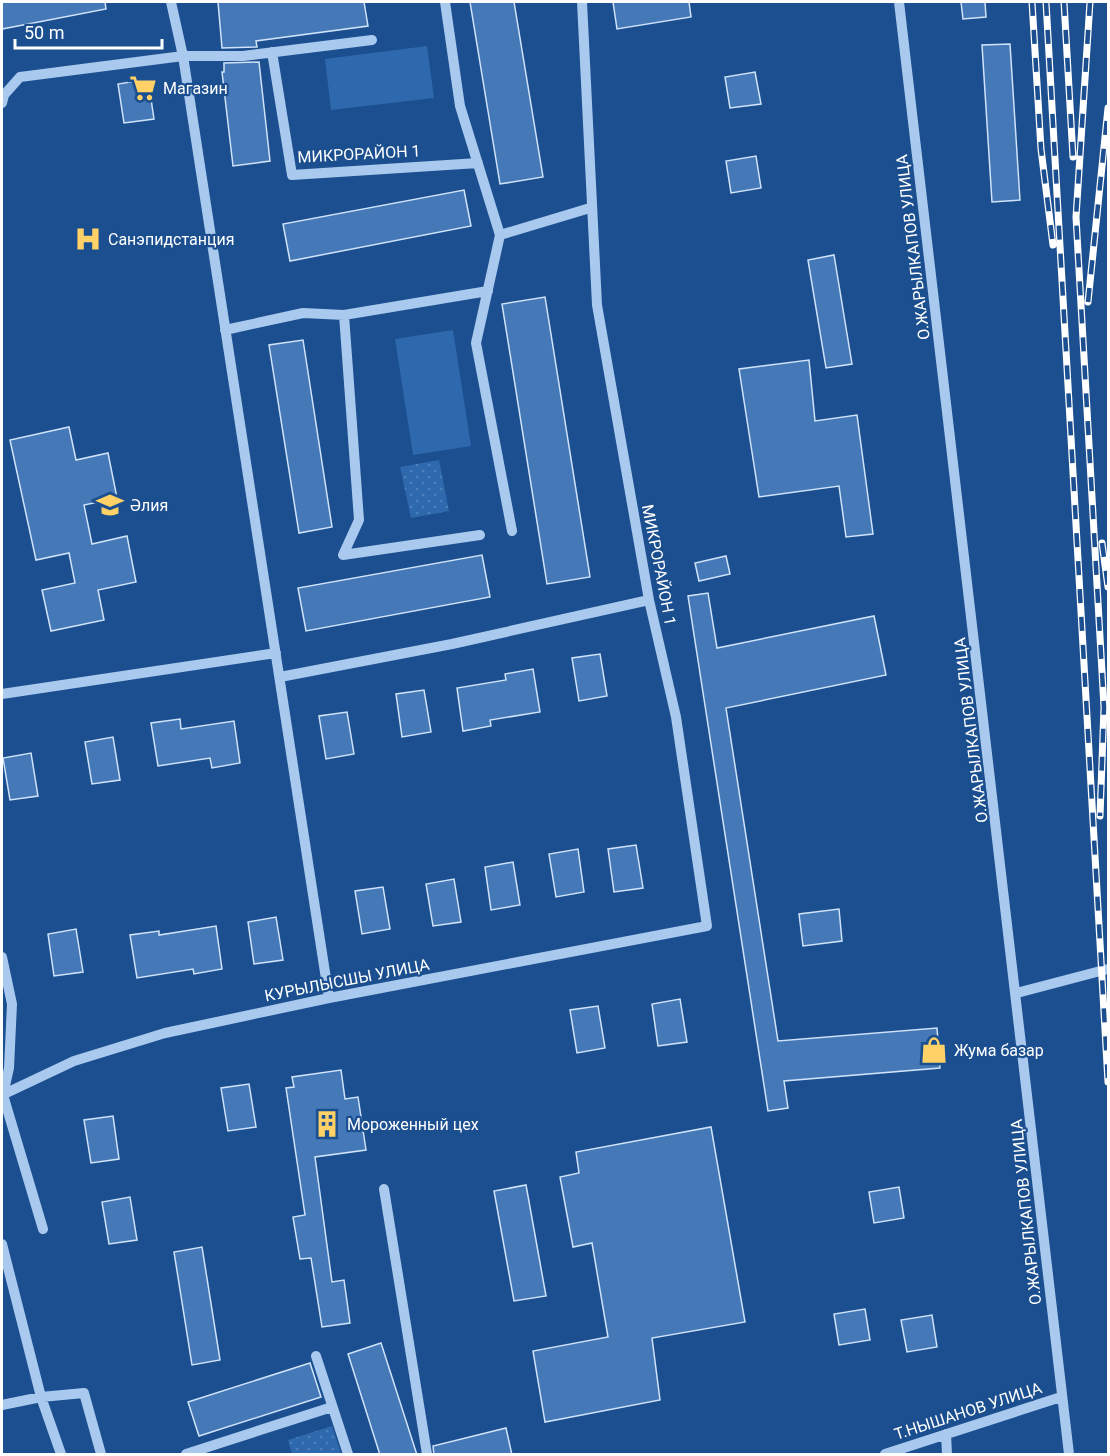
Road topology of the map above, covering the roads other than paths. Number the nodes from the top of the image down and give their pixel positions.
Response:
1 (171, 2) edge
2 (445, 2) edge
3 (582, 2) edge
4 (899, 2) edge
5 (372, 40) dead end
6 (272, 52) junction
7 (183, 56) junction
8 (2, 103) edge
9 (478, 163) junction
10 (590, 208) junction
11 (500, 236) junction
12 (488, 291) junction
13 (344, 315) junction
14 (225, 330) junction
15 (512, 531) dead end
16 (480, 535) dead end
17 (649, 600) junction
18 (276, 653) junction
19 (280, 677) junction
20 (2, 693) edge
21 (706, 926) joint
22 (2, 957) edge
23 (1108, 969) edge
24 (1017, 993) junction
25 (329, 998) junction
26 (2, 1095) edge
27 (384, 1190) dead end
28 (42, 1229) dead end
29 (2, 1244) edge
30 (316, 1356) dead end
31 (41, 1397) junction
32 (1061, 1397) junction
33 (2, 1405) edge
34 (332, 1407) junction
35 (946, 1434) junction
36 (61, 1455) edge
37 (101, 1455) edge
38 (186, 1455) edge
39 (348, 1455) edge
40 (428, 1455) edge
41 (885, 1455) edge
42 (947, 1455) edge
43 (1069, 1455) edge

1 - 7 street
2 - 9 street
3 - 10 street, МИКРОРАЙОН 1
4 - 24 street, О.ЖАРЫЛКАПОВ УЛИЦА
5 - 6 street
6 - 7 street
6 - 9 street, МИКРОРАЙОН 1
7 - 8 street
7 - 14 street
9 - 11 street
10 - 11 street
10 - 17 street, МИКРОРАЙОН 1
11 - 12 street
12 - 13 street
12 - 15 street
13 - 14 street
13 - 16 street
14 - 18 street
17 - 19 street
17 - 21 street, МИКРОРАЙОН 1
18 - 19 street
18 - 20 street
19 - 25 street
21 - 25 street, КУРЫЛЫСШЫ УЛИЦА
22 - 26 street
23 - 24 street
24 - 32 street, О.ЖАРЫЛКАПОВ УЛИЦА
25 - 26 street, КУРЫЛЫСШЫ УЛИЦА
26 - 28 street
27 - 40 street
29 - 31 street
30 - 34 street
31 - 33 street
31 - 36 street
31 - 37 street
32 - 35 street, Т.НЫШАНОВ УЛИЦА
32 - 43 street, О.ЖАРЫЛКАПОВ УЛИЦА
34 - 38 street
34 - 39 street
35 - 41 street, Т.НЫШАНОВ УЛИЦА
35 - 42 street

